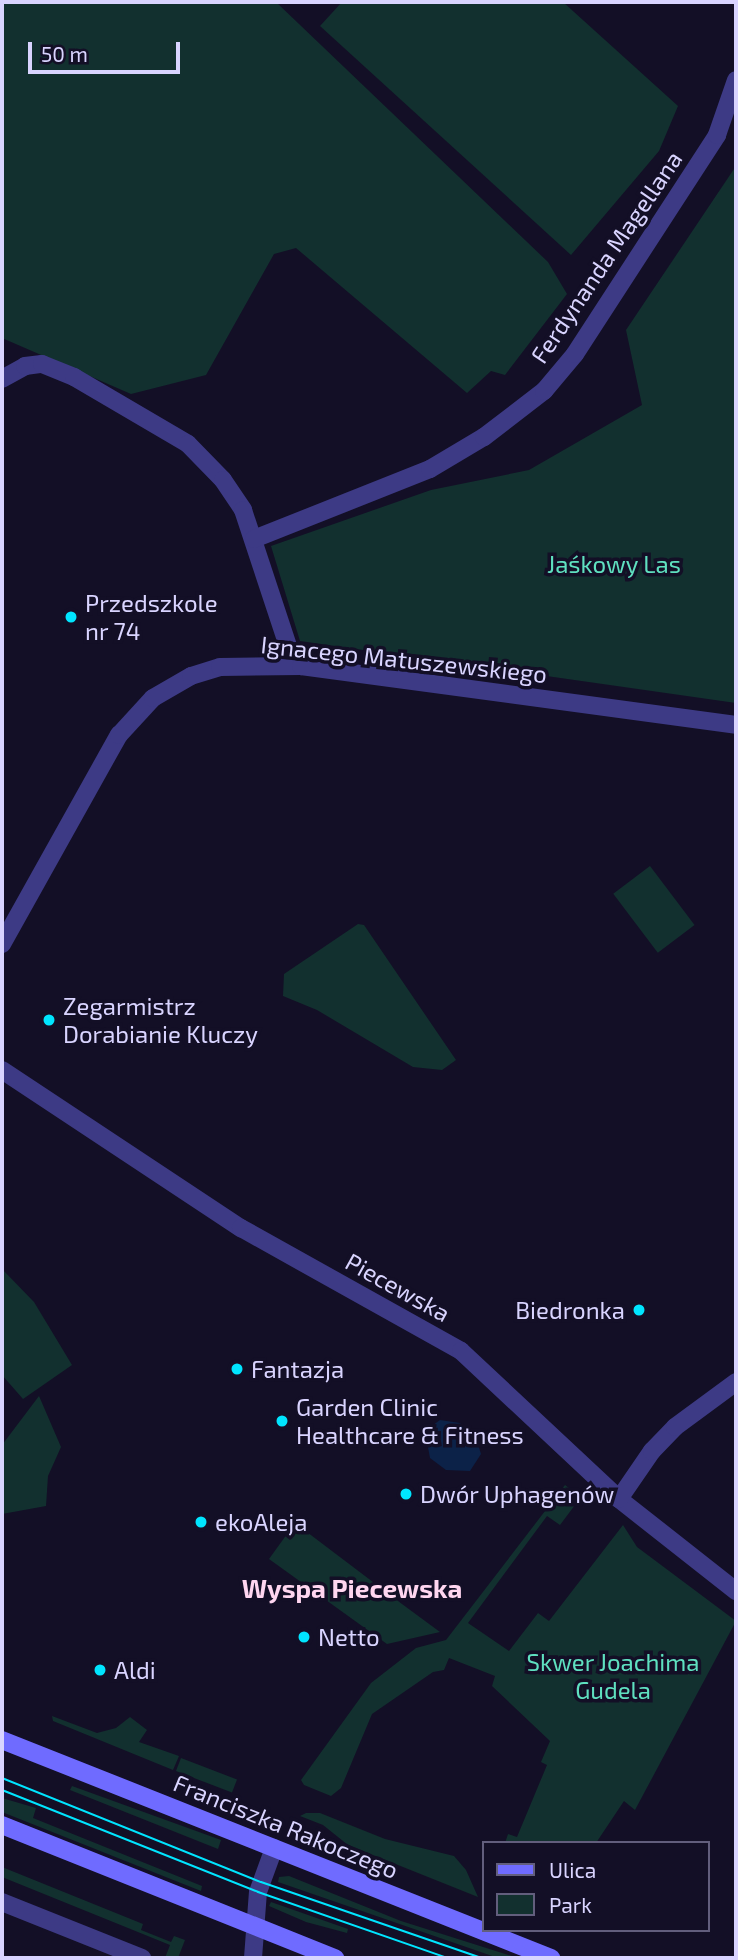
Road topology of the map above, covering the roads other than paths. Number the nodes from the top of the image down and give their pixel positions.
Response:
1 (736, 80) edge
2 (2, 379) edge
3 (254, 540) junction
4 (301, 666) junction
5 (736, 724) edge
6 (3, 941) edge
7 (2, 1070) edge
8 (736, 1382) edge
9 (619, 1499) junction
10 (736, 1591) edge
11 (2, 1740) edge
12 (2, 1825) edge
13 (274, 1847) junction
14 (2, 1902) edge
15 (255, 1925) junction
16 (482, 1930) edge
17 (486, 1932) edge
18 (142, 1958) edge
19 (253, 1958) edge
20 (335, 1958) edge
21 (551, 1958) edge

1 - 3 street, Ferdynanda Magellana
2 - 3 street
3 - 4 street
4 - 5 street, Ignacego Matuszewskiego
4 - 6 street, Ignacego Matuszewskiego
7 - 9 street, Piecewska
8 - 9 street
9 - 10 street, Piecewska
11 - 13 main road, Franciszka Rakoczego
12 - 15 main road
13 - 15 street
13 - 16 main road, Franciszka Rakoczego
14 - 18 street
15 - 19 street
15 - 20 main road
17 - 21 main road, Franciszka Rakoczego

